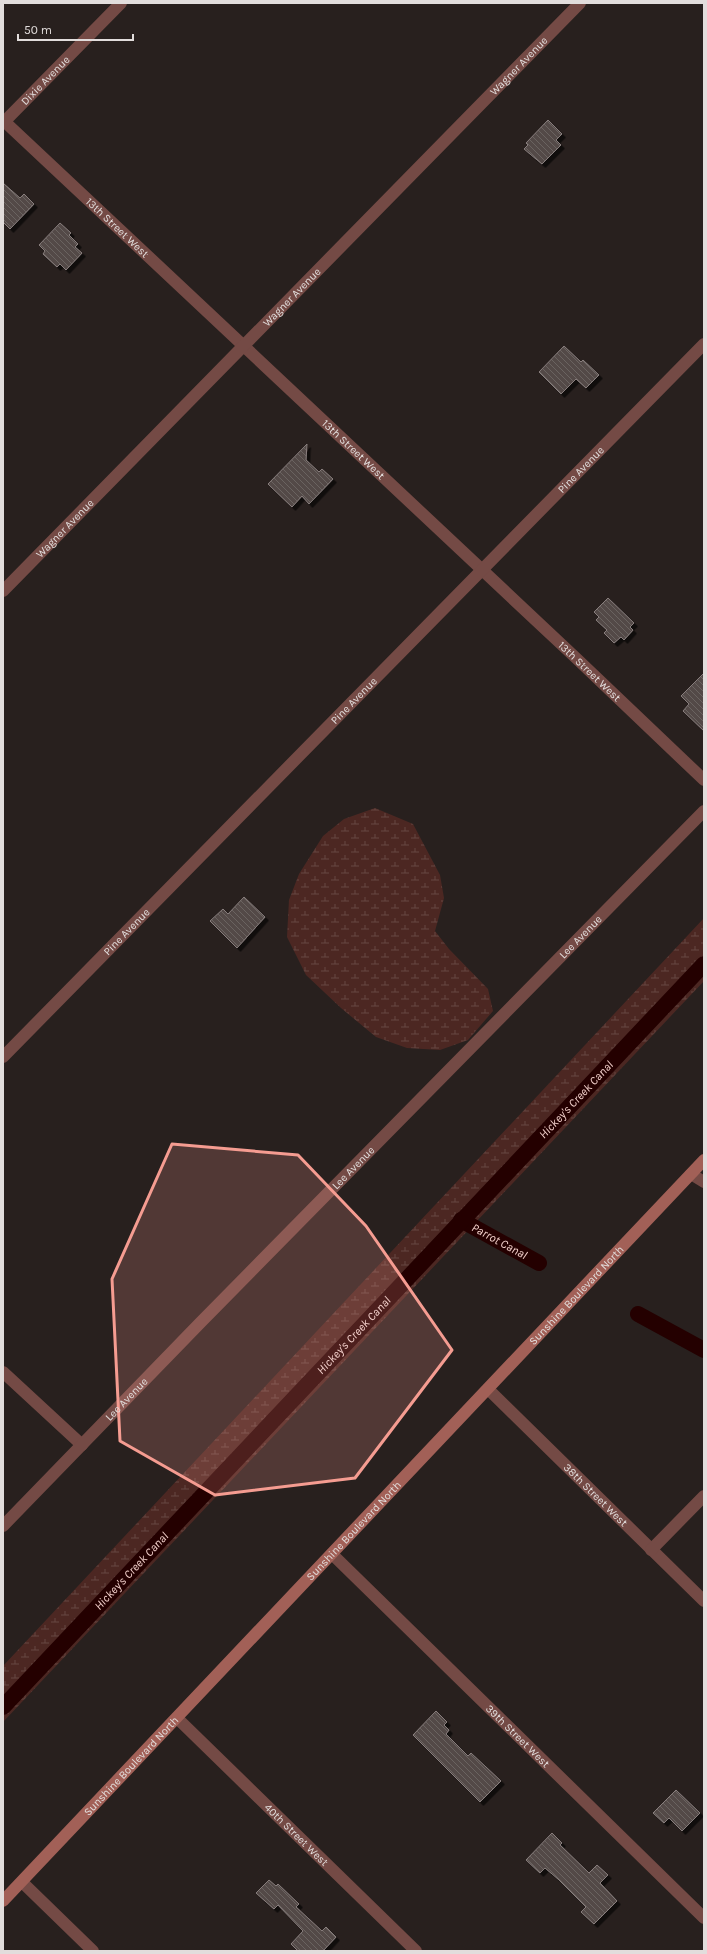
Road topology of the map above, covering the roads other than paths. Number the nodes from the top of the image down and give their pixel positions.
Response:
1 (120, 3) edge
2 (580, 3) edge
3 (4, 121) edge
4 (704, 344) edge
5 (244, 345) junction
6 (482, 570) junction
7 (3, 591) edge
8 (704, 780) edge
9 (704, 811) edge
10 (3, 1057) edge
11 (704, 1160) edge
12 (691, 1174) junction
13 (704, 1182) edge
14 (3, 1372) edge
15 (488, 1389) junction
16 (82, 1445) junction
17 (704, 1496) edge
18 (3, 1526) edge
19 (651, 1550) junction
20 (332, 1554) junction
21 (704, 1601) edge
22 (177, 1718) junction
23 (22, 1882) junction
24 (3, 1901) edge
25 (704, 1918) edge
26 (93, 1951) edge
27 (416, 1951) edge

1 - 3 street, Dixie Avenue
2 - 5 street, Wagner Avenue
3 - 5 street, 13th Street West
4 - 6 street, Pine Avenue
5 - 6 street, 13th Street West
5 - 7 street, Wagner Avenue
6 - 8 street, 13th Street West
6 - 10 street, Pine Avenue
9 - 16 street, Lee Avenue
11 - 12 street, Sunshine Boulevard North
12 - 13 street
12 - 15 street, Sunshine Boulevard North
14 - 16 street
15 - 19 street, 38th Street West
15 - 20 street, Sunshine Boulevard North
16 - 18 street, Lee Avenue
17 - 19 street
19 - 21 street, 38th Street West
20 - 22 street, Sunshine Boulevard North
20 - 25 street, 39th Street West
22 - 23 street, Sunshine Boulevard North
22 - 27 street, 40th Street West
23 - 24 street, Sunshine Boulevard North
23 - 26 street

